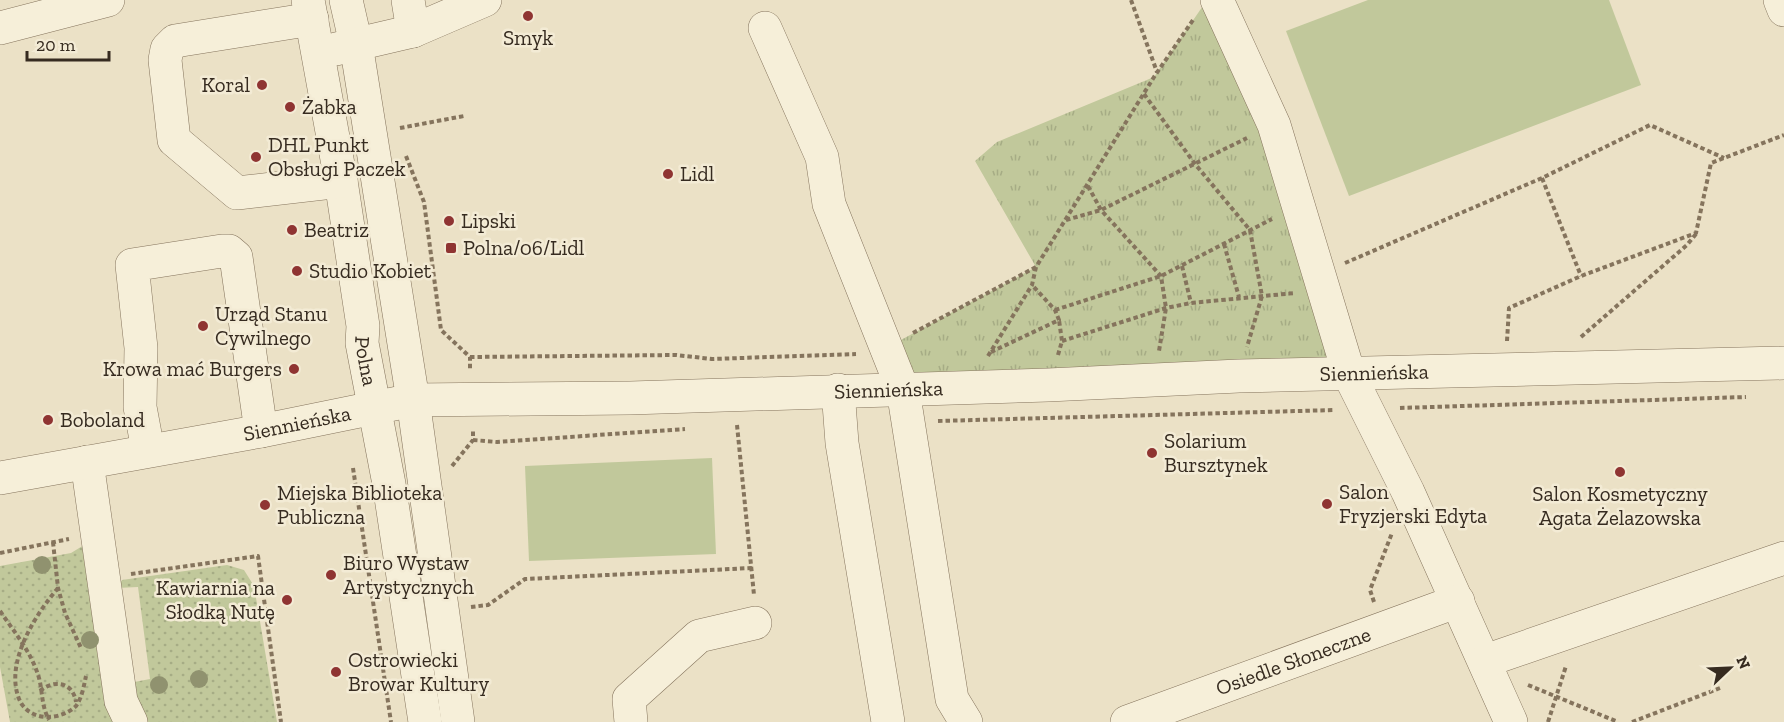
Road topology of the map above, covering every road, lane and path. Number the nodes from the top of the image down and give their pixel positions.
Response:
1 (108, 0) edge
2 (346, 0) edge
3 (485, 0) edge
4 (1131, 0) edge
5 (1780, 0) edge
6 (1206, 9) edge
7 (310, 10) edge
8 (1784, 10) edge
9 (411, 15) edge
10 (0, 28) edge
11 (765, 28) dead end
12 (356, 44) junction
13 (317, 53) junction
14 (1157, 72) junction
15 (1144, 94) junction
16 (464, 116) dead end
17 (1274, 124) junction
18 (396, 129) dead end
19 (1784, 135) edge
20 (1724, 158) junction
21 (1195, 164) junction
22 (1542, 178) junction
23 (341, 181) junction
24 (1087, 185) junction
25 (1299, 204) junction
26 (1101, 210) junction
27 (1065, 221) junction
28 (1250, 230) junction
29 (1696, 233) junction
30 (1224, 244) junction
31 (1182, 266) junction
32 (1036, 267) junction
33 (1161, 276) junction
34 (1581, 276) junction
35 (1320, 283) junction
36 (1032, 285) junction
37 (1262, 296) junction
38 (1239, 297) junction
39 (1191, 303) junction
40 (1166, 308) junction
41 (1055, 310) junction
42 (1580, 338) dead end
43 (1062, 341) dead end
44 (886, 348) junction
45 (991, 352) junction
46 (470, 357) dead end
47 (1784, 363) edge
48 (1505, 370) junction
49 (1349, 374) junction
50 (1239, 376) junction
51 (1154, 380) junction
52 (971, 387) junction
53 (838, 390) junction
54 (903, 390) junction
55 (1748, 397) dead end
56 (413, 400) junction
57 (374, 409) junction
58 (1367, 410) junction
59 (910, 422) junction
60 (737, 425) junction
61 (748, 425) dead end
62 (725, 426) dead end
63 (691, 429) dead end
64 (261, 431) junction
65 (473, 440) dead end
66 (148, 450) junction
67 (87, 462) junction
68 (0, 478) edge
69 (1408, 492) junction
70 (73, 538) dead end
71 (53, 542) junction
72 (0, 553) edge
73 (1784, 558) edge
74 (752, 568) junction
75 (130, 574) dead end
76 (58, 588) junction
77 (1458, 601) junction
78 (468, 608) dead end
79 (0, 612) edge
80 (755, 623) joint
81 (1383, 628) junction
82 (1565, 631) junction
83 (24, 644) junction
84 (84, 657) dead end
85 (1485, 661) junction
86 (86, 673) dead end
87 (1526, 684) dead end
88 (1720, 688) dead end
89 (40, 691) junction
90 (1554, 698) junction
91 (76, 705) junction
92 (49, 720) junction
93 (131, 722) edge
94 (281, 722) edge
95 (425, 722) edge
96 (458, 722) edge
97 (631, 722) edge
98 (888, 722) edge
99 (966, 722) edge
100 (1127, 722) edge
101 (1511, 722) edge
102 (1548, 722) edge
103 (1618, 722) edge
104 (1632, 722) edge

1 - 10 street
2 - 12 street, Polna
3 - 9 street
4 - 14 path
5 - 8 street
6 - 14 path
6 - 17 street
7 - 13 street, Polna
7 - 23 street
9 - 12 street
11 - 44 street
12 - 13 street
12 - 56 street, Polna
13 - 23 street, Polna
14 - 15 path
15 - 21 path
15 - 24 path
16 - 18 path
17 - 21 path
17 - 25 street
19 - 20 path
20 - 22 path
20 - 29 path
21 - 26 path
21 - 28 path
22 - 34 path
22 - 35 path
23 - 57 street, Polna
24 - 26 path
24 - 27 path
25 - 28 path
25 - 35 street
26 - 27 path
26 - 33 path
27 - 32 path
28 - 30 path
28 - 37 path
29 - 34 path
29 - 42 path
30 - 31 path
30 - 38 path
31 - 33 path
31 - 39 path
32 - 36 path
32 - 44 path
33 - 40 path
33 - 41 path
34 - 48 path
35 - 37 path
35 - 49 street
36 - 41 path
36 - 45 path
37 - 38 path
37 - 50 path
38 - 39 path
39 - 40 path
40 - 43 path
40 - 51 path
41 - 45 path
44 - 46 path
44 - 54 street
45 - 52 path
47 - 48 street, Siennieńska
48 - 49 street, Siennieńska
49 - 50 street, Siennieńska
49 - 58 street
50 - 51 street, Siennieńska
51 - 52 street, Siennieńska
52 - 54 street, Siennieńska
53 - 54 street, Siennieńska
53 - 56 street, Siennieńska
53 - 98 street
54 - 59 street
55 - 58 path
56 - 57 street, Siennieńska
56 - 96 street, Polna
57 - 64 street, Siennieńska
57 - 95 street, Polna
58 - 59 path
58 - 69 street
59 - 99 street
60 - 61 path
60 - 62 path
60 - 74 path
63 - 65 path
64 - 66 street, Siennieńska
64 - 66 street
66 - 67 street, Siennieńska
67 - 68 street, Siennieńska
67 - 93 street
69 - 77 street
69 - 81 path
70 - 71 path
71 - 72 path
71 - 76 path
73 - 82 street
74 - 78 path
74 - 80 path
75 - 94 path
76 - 83 path
76 - 84 path
77 - 81 street, Osiedle Słoneczne
77 - 85 street
79 - 83 path
80 - 97 street
81 - 100 street, Osiedle Słoneczne
82 - 85 street
82 - 90 path
83 - 89 path
83 - 92 path
85 - 101 street
86 - 91 path
87 - 90 path
88 - 104 path
89 - 91 path
89 - 92 path
90 - 102 path
90 - 103 path
91 - 92 path

